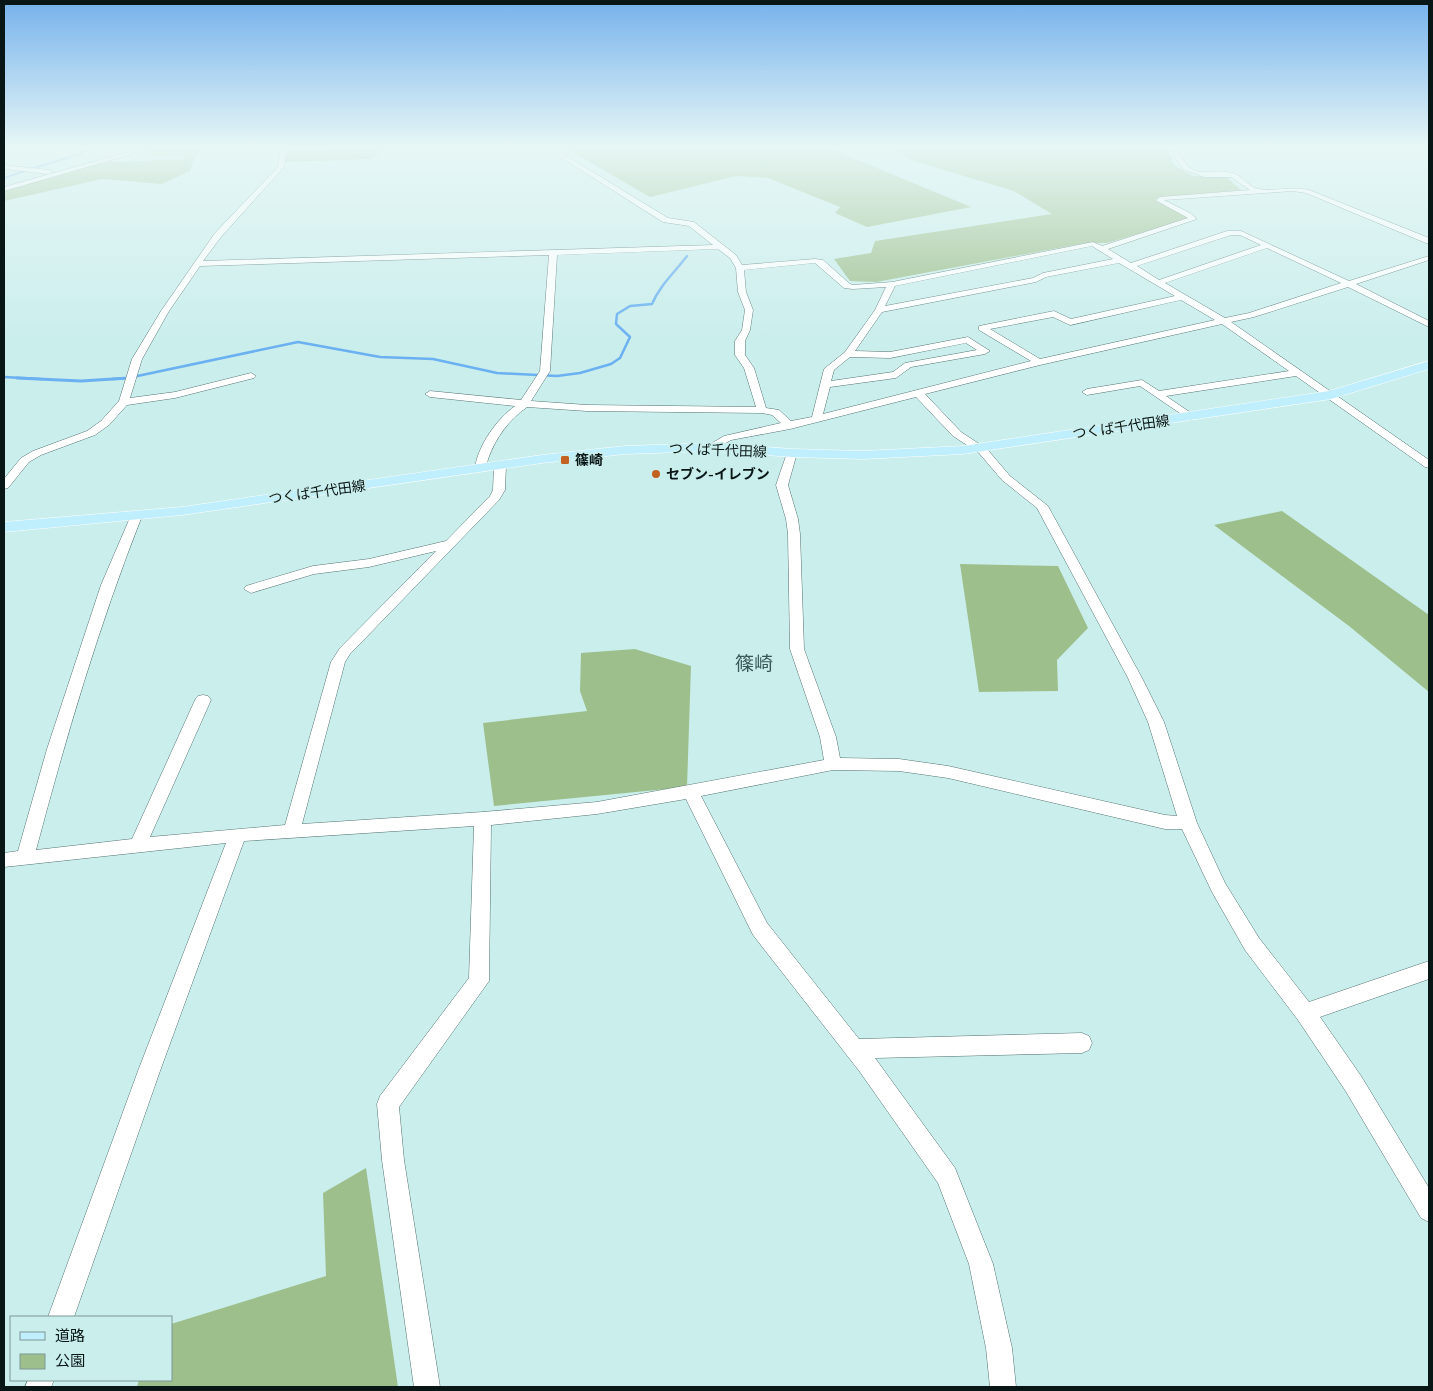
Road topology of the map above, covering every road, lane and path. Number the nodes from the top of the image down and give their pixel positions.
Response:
1 (241, 211) edge
2 (651, 211) edge
3 (1181, 211) edge
4 (1357, 211) edge
5 (1429, 241) edge
6 (1267, 246) junction
7 (720, 247) junction
8 (1101, 249) junction
9 (1183, 249) junction
10 (1192, 252) dead end
11 (553, 253) junction
12 (1210, 258) dead end
13 (1429, 258) edge
14 (1120, 260) junction
15 (1219, 262) junction
16 (197, 264) junction
17 (1130, 266) junction
18 (740, 268) junction
19 (1157, 282) junction
20 (1346, 283) junction
21 (892, 284) junction
22 (1181, 297) junction
23 (879, 310) junction
24 (1223, 321) junction
25 (1429, 324) edge
26 (848, 354) junction
27 (1039, 362) junction
28 (1429, 365) edge
29 (1298, 373) junction
30 (251, 376) dead end
31 (826, 385) junction
32 (1087, 392) dead end
33 (430, 394) dead end
34 (919, 394) junction
35 (1157, 394) junction
36 (1331, 395) junction
37 (124, 402) junction
38 (524, 404) junction
39 (762, 410) junction
40 (1190, 417) junction
41 (817, 419) junction
42 (790, 426) junction
43 (713, 447) junction
44 (978, 448) junction
45 (792, 453) junction
46 (500, 465) junction
47 (1429, 465) edge
48 (481, 468) junction
49 (4, 486) edge
50 (136, 516) junction
51 (4, 527) edge
52 (449, 544) junction
53 (251, 590) dead end
54 (203, 700) dead end
55 (832, 764) junction
56 (691, 792) junction
57 (483, 819) junction
58 (1188, 824) junction
59 (292, 831) junction
60 (238, 835) junction
61 (138, 845) junction
62 (25, 857) junction
63 (4, 860) edge
64 (1429, 970) edge
65 (1305, 1013) junction
66 (1082, 1043) dead end
67 (854, 1049) junction
68 (1429, 1210) edge
69 (61, 1316) edge
70 (427, 1387) edge
71 (1003, 1387) edge

1 - 16 street
2 - 7 street
3 - 8 street
4 - 5 street
6 - 9 street
6 - 15 street
6 - 20 street
7 - 11 street
7 - 18 street
8 - 14 street
8 - 21 street
9 - 10 street
9 - 17 street
11 - 16 street
11 - 38 street
12 - 15 street
13 - 20 street
14 - 17 street
14 - 23 street
15 - 19 street
16 - 37 street
17 - 19 street
18 - 21 street
18 - 39 street
19 - 22 street
20 - 24 street
20 - 25 street
21 - 23 street
22 - 24 street
22 - 27 street
23 - 26 street
24 - 27 street
24 - 29 street
26 - 31 street
26 - 31 street
27 - 34 street
28 - 36 main road, つくば千代田線
29 - 35 street
29 - 36 street
30 - 37 street
31 - 41 street
32 - 35 street
33 - 38 street
34 - 41 street
34 - 44 street
35 - 40 street
36 - 40 main road, つくば千代田線
36 - 47 street
37 - 49 street
38 - 39 street
38 - 48 street
39 - 42 street
40 - 44 main road, つくば千代田線
41 - 42 street
42 - 43 street
43 - 45 main road, つくば千代田線
43 - 46 main road, つくば千代田線
44 - 45 main road, つくば千代田線
44 - 58 street
45 - 55 street
46 - 48 main road, つくば千代田線
46 - 52 street
48 - 50 main road, つくば千代田線
50 - 51 main road, つくば千代田線
50 - 62 street
52 - 53 street
52 - 59 street
54 - 61 street
55 - 56 street
55 - 58 street
56 - 57 street
56 - 67 street
57 - 59 street
57 - 70 street
58 - 65 street
59 - 60 street
60 - 61 street
60 - 69 street
61 - 62 street
62 - 63 street
64 - 65 street
65 - 68 street
66 - 67 street
67 - 71 street

